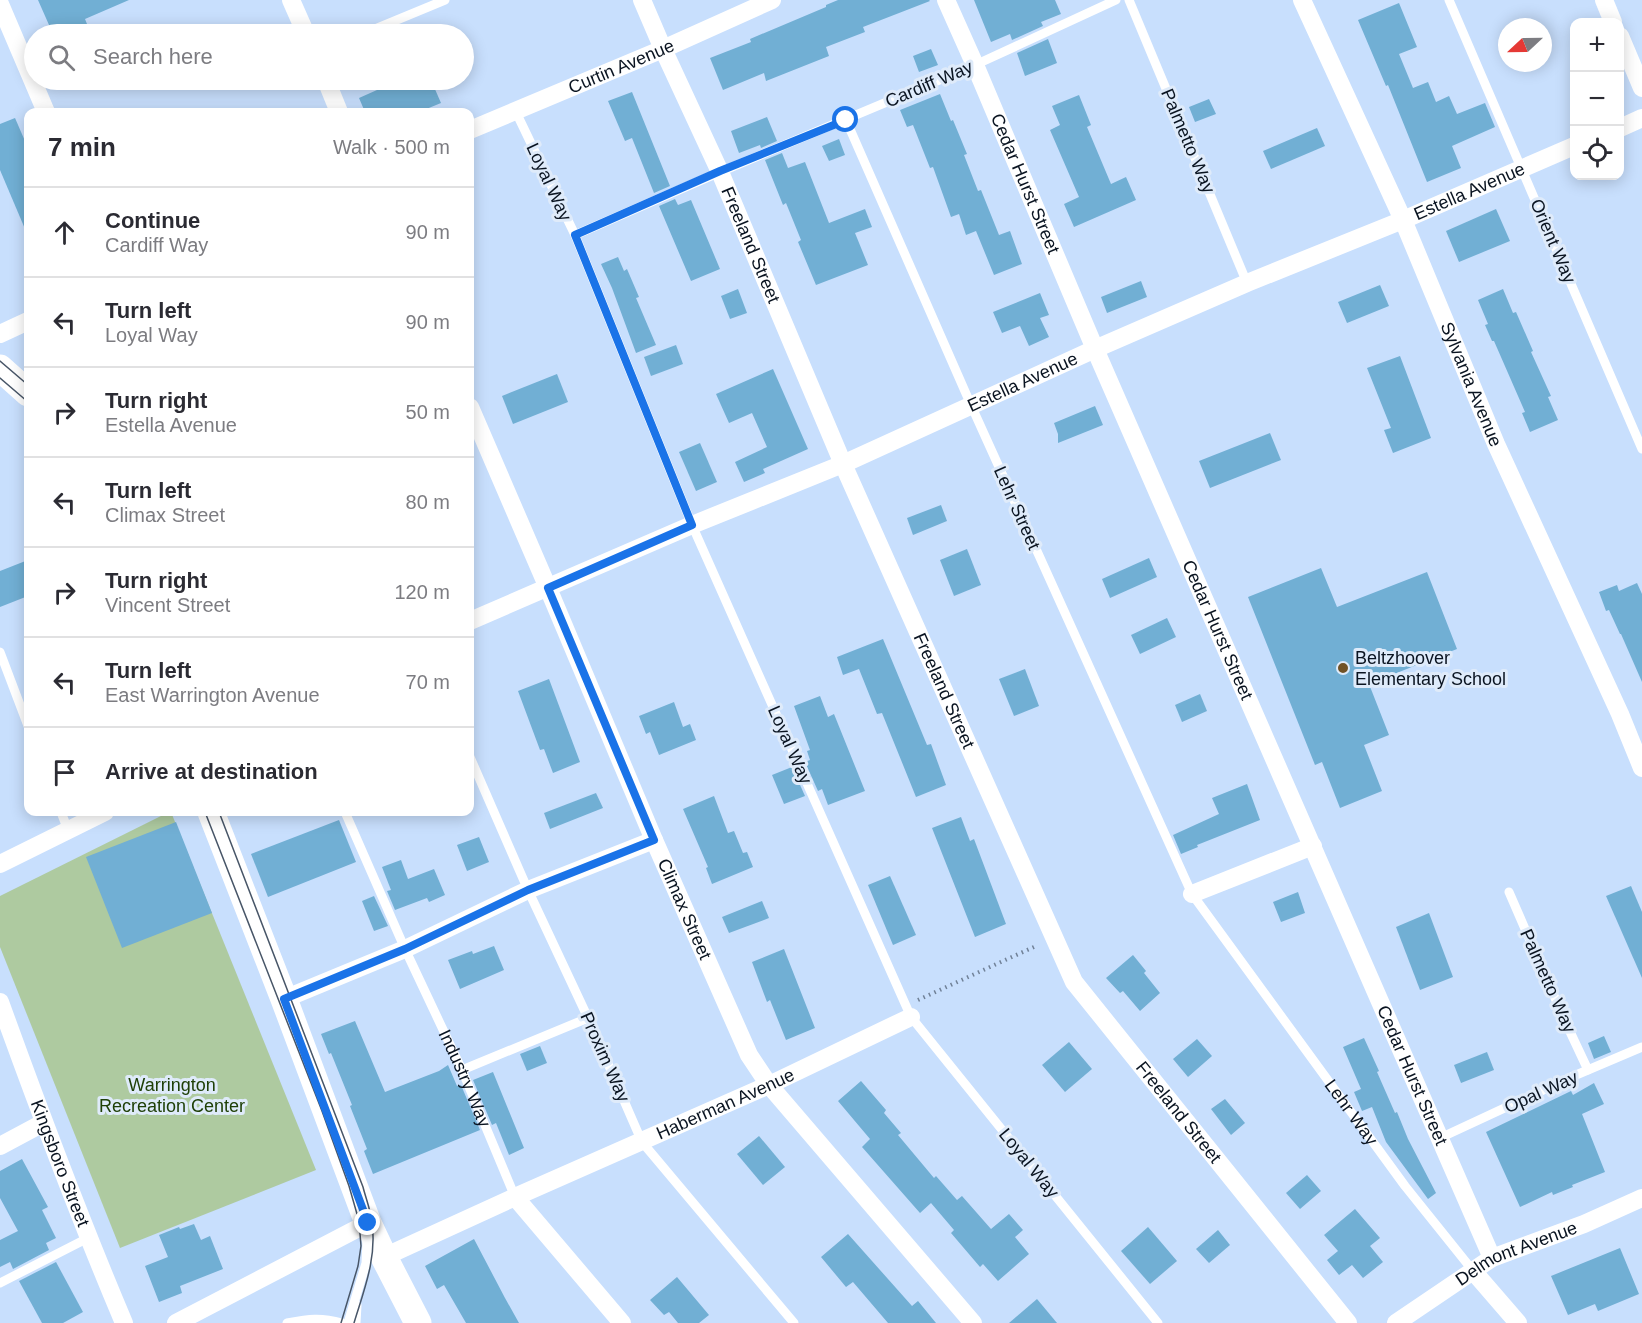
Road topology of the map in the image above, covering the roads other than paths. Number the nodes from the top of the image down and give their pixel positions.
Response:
1 (291, 0) edge
2 (445, 0) edge
3 (642, 0) edge
4 (772, 0) edge
5 (946, 0) edge
6 (1116, 0) edge
7 (1129, 0) edge
8 (1302, 0) edge
9 (1449, 0) edge
10 (1604, 0) edge
11 (0, 4) edge
12 (1611, 18) edge
13 (302, 24) edge
14 (387, 24) edge
15 (1624, 45) edge
16 (663, 49) junction
17 (24, 60) edge
18 (975, 65) junction
19 (1642, 88) edge
20 (37, 90) edge
21 (330, 90) edge
22 (44, 108) edge
23 (337, 108) edge
24 (515, 110) junction
25 (1642, 118) edge
26 (846, 120) junction
27 (1624, 126) edge
28 (474, 128) edge
29 (1570, 148) edge
30 (1521, 168) junction
31 (720, 171) junction
32 (1403, 220) junction
33 (575, 235) junction
34 (1247, 283) junction
35 (24, 323) edge
36 (0, 334) edge
37 (1095, 349) junction
38 (0, 368) edge
39 (24, 389) edge
40 (971, 405) junction
41 (474, 416) edge
42 (1642, 449) edge
43 (843, 464) junction
44 (692, 525) junction
45 (548, 588) junction
46 (474, 619) edge
47 (0, 652) edge
48 (24, 715) edge
49 (474, 766) edge
50 (1642, 768) edge
51 (63, 816) edge
52 (97, 816) edge
53 (213, 816) edge
54 (347, 816) edge
55 (68, 830) junction
56 (654, 840) junction
57 (1312, 846) junction
58 (0, 864) edge
59 (528, 890) junction
60 (1509, 892) dead end
61 (1192, 894) junction
62 (405, 949) junction
63 (284, 999) junction
64 (0, 1002) edge
65 (911, 1017) junction
66 (588, 1018) junction
67 (1642, 1047) edge
68 (462, 1070) junction
69 (1588, 1070) junction
70 (769, 1085) junction
71 (43, 1123) junction
72 (1440, 1138) junction
73 (642, 1142) junction
74 (0, 1146) edge
75 (515, 1197) junction
76 (1642, 1198) edge
77 (368, 1223) junction
78 (88, 1238) junction
79 (384, 1257) junction
80 (1492, 1258) junction
81 (1474, 1272) junction
82 (0, 1283) edge
83 (358, 1294) junction
84 (124, 1323) edge
85 (176, 1323) edge
86 (286, 1323) edge
87 (342, 1323) edge
88 (348, 1323) edge
89 (356, 1323) edge
90 (418, 1323) edge
91 (622, 1323) edge
92 (794, 1323) edge
93 (973, 1323) edge
94 (1158, 1323) edge
95 (1348, 1323) edge
96 (1396, 1323) edge
97 (1518, 1323) edge

1 - 13 street
2 - 14 lane
3 - 16 street, Freeland Street
4 - 16 street, Curtin Avenue
5 - 18 street, Cedar Hurst Street
6 - 18 lane, Cardiff Way
7 - 34 lane, Palmetto Way
8 - 32 street, Sylvania Avenue
9 - 30 lane, Orient Way
10 - 12 street
11 - 17 street
15 - 19 street
16 - 24 street, Curtin Avenue
16 - 31 street, Freeland Street
18 - 26 lane, Cardiff Way
18 - 37 street, Cedar Hurst Street
20 - 22 street
21 - 23 street
24 - 28 street, Curtin Avenue
24 - 33 lane, Loyal Way
25 - 27 street
26 - 31 lane, Cardiff Way
26 - 40 lane, Lehr Street
29 - 30 street, Estella Avenue
30 - 32 street, Estella Avenue
30 - 42 lane, Orient Way
31 - 33 lane, Cardiff Way
31 - 43 street, Freeland Street
32 - 34 street, Estella Avenue
32 - 50 street, Sylvania Avenue
33 - 44 lane, Loyal Way
34 - 37 street, Estella Avenue
35 - 36 street
37 - 40 street, Estella Avenue
37 - 57 street, Cedar Hurst Street
38 - 39 main road
40 - 43 street, Estella Avenue
40 - 61 lane, Lehr Street
41 - 45 street, Climax Street
43 - 44 street, Estella Avenue
43 - 95 street, Freeland Street
44 - 45 street, Estella Avenue
44 - 65 lane, Loyal Way
45 - 46 street, Estella Avenue
45 - 56 street, Climax Street
47 - 48 lane
49 - 59 lane, Proxim Way
51 - 55 lane
52 - 55 street
53 - 63 main road
54 - 62 lane, Industry Way
55 - 58 street
56 - 59 street
56 - 70 street, Climax Street
57 - 61 street
57 - 72 street, Cedar Hurst Street
59 - 62 street
59 - 66 lane, Proxim Way
60 - 69 lane, Palmetto Way
61 - 81 lane, Lehr Way
62 - 63 street
62 - 68 lane, Industry Way
63 - 77 main road
64 - 71 street, Kingsboro Street
65 - 70 street, Haberman Avenue
65 - 94 lane, Loyal Way
66 - 68 lane
66 - 73 lane, Proxim Way
67 - 69 lane, Opal Way
68 - 75 lane, Industry Way
69 - 72 lane, Opal Way
70 - 73 street, Haberman Avenue
70 - 93 street, Climax Street
71 - 74 street
71 - 78 street, Kingsboro Street
72 - 80 street, Cedar Hurst Street
73 - 75 street, Haberman Avenue
73 - 92 lane, Proxim Way
75 - 79 street, Haberman Avenue
75 - 91 street, Industry Way
76 - 80 street, Delmont Avenue
77 - 79 main road
77 - 83 lane
77 - 85 street
78 - 82 lane
78 - 84 street, Kingsboro Street
79 - 90 main road
80 - 81 street, Delmont Avenue
81 - 96 street, Delmont Avenue
81 - 97 street, Lehr Way
83 - 88 lane
83 - 89 lane
86 - 87 lane

